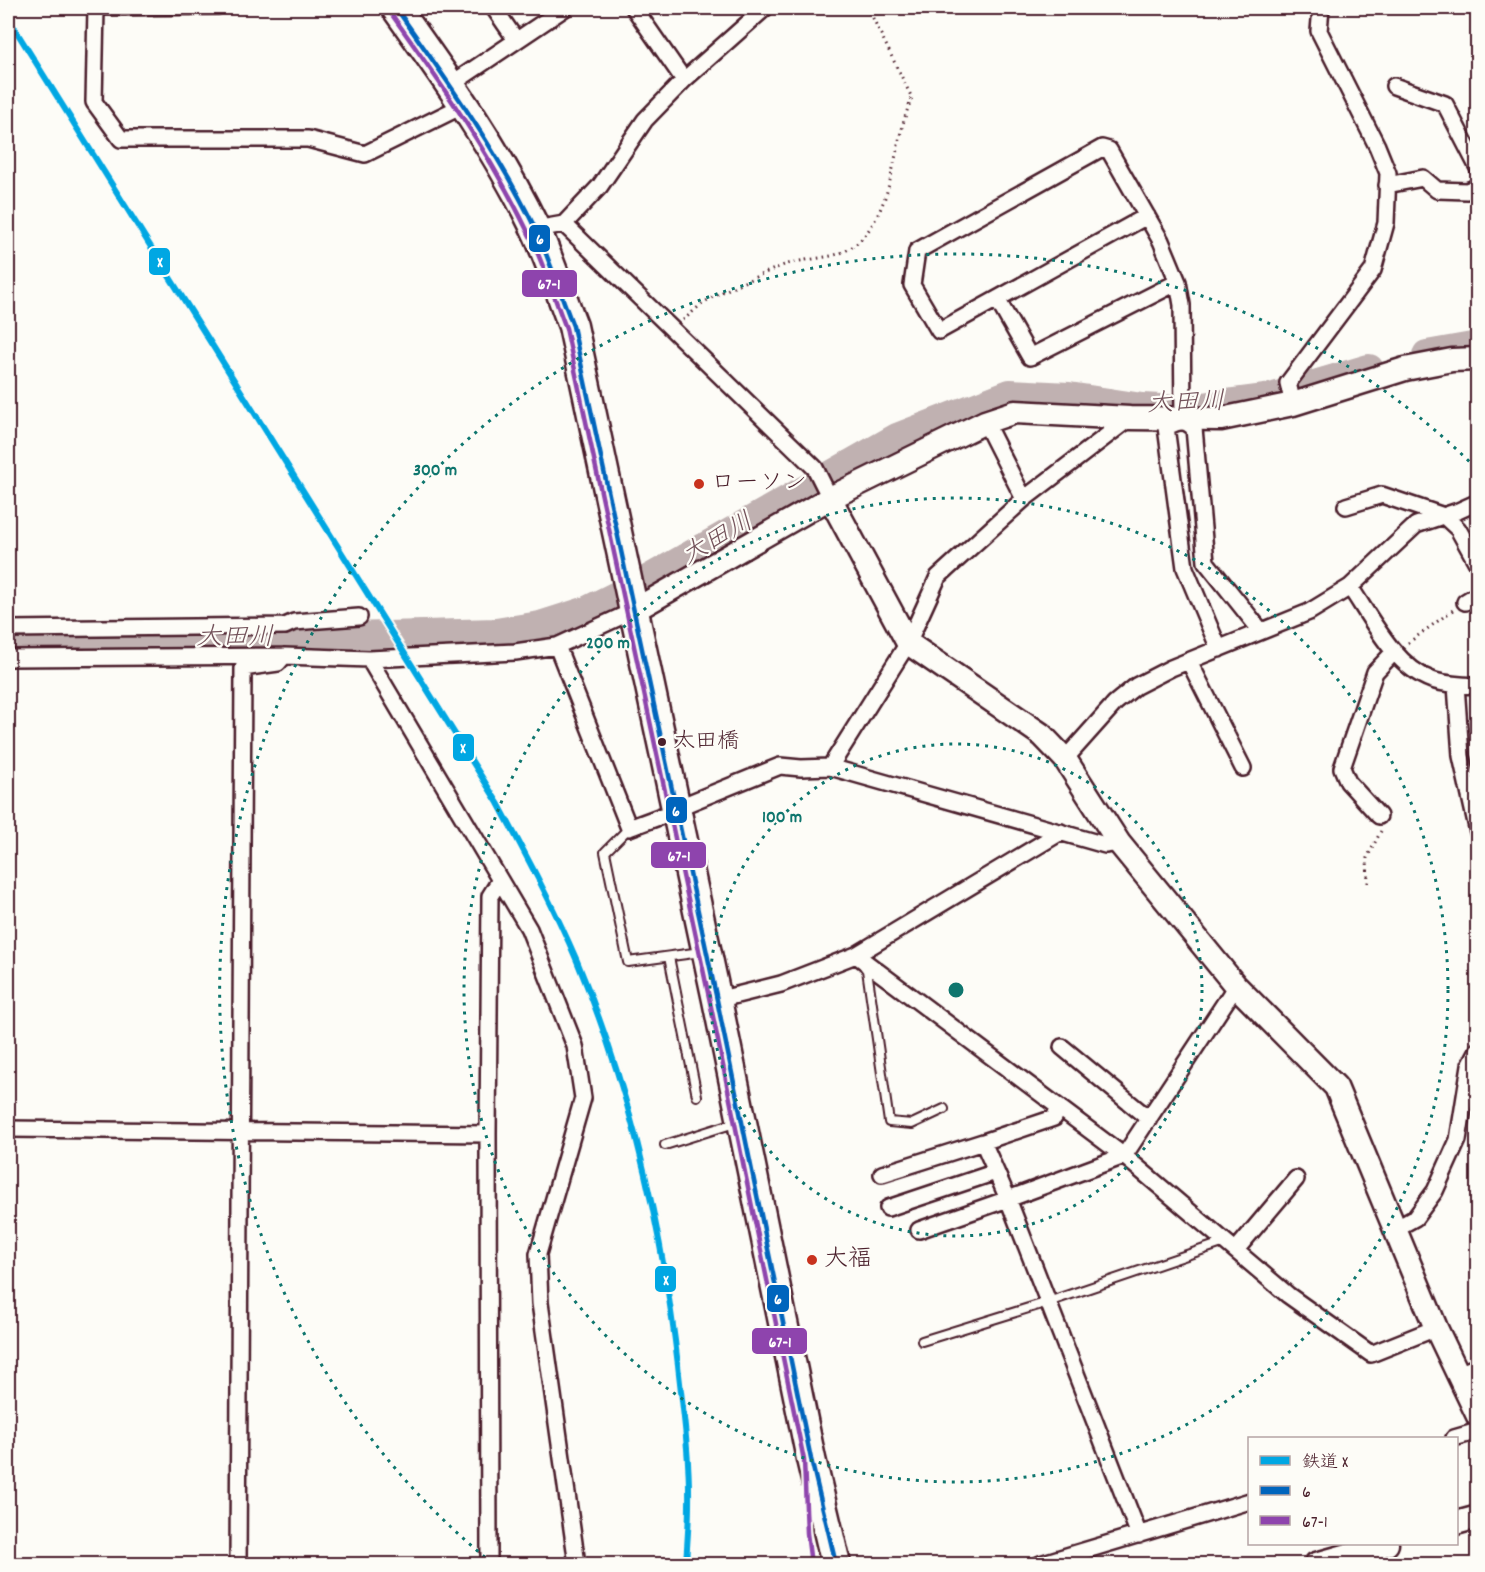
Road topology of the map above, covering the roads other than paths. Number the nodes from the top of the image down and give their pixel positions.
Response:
1 (396, 8) edge
2 (494, 8) edge
3 (565, 8) edge
4 (634, 8) edge
5 (765, 8) edge
6 (1321, 8) edge
7 (96, 9) edge
8 (218, 10) dead end
9 (516, 40) junction
10 (684, 80) junction
11 (1394, 86) dead end
12 (457, 95) junction
13 (1478, 168) edge
14 (1387, 186) junction
15 (1478, 186) edge
16 (1147, 216) junction
17 (564, 224) junction
18 (536, 229) junction
19 (1178, 282) junction
20 (997, 299) junction
21 (1478, 359) edge
22 (1293, 404) junction
23 (1130, 418) junction
24 (1183, 420) junction
25 (985, 422) junction
26 (830, 498) junction
27 (1024, 499) junction
28 (1478, 502) edge
29 (1346, 506) dead end
30 (1444, 516) junction
31 (1478, 565) edge
32 (1350, 587) junction
33 (633, 611) junction
34 (359, 617) dead end
35 (8, 629) edge
36 (1261, 631) junction
37 (908, 643) junction
38 (557, 646) junction
39 (1219, 649) junction
40 (1394, 652) junction
41 (284, 656) junction
42 (29, 657) junction
43 (8, 658) edge
44 (369, 659) junction
45 (1190, 661) junction
46 (8, 666) edge
47 (1456, 685) junction
48 (1478, 686) edge
49 (1065, 759) junction
50 (830, 768) junction
51 (1244, 768) dead end
52 (675, 811) junction
53 (1379, 816) road end
54 (629, 828) junction
55 (1061, 832) junction
56 (1478, 832) edge
57 (1119, 843) junction
58 (500, 880) junction
59 (707, 951) junction
60 (856, 955) junction
61 (669, 957) junction
62 (1236, 986) junction
63 (717, 1000) junction
64 (1062, 1047) dead end
65 (1478, 1050) edge
66 (697, 1096) dead end
67 (1059, 1107) junction
68 (944, 1109) dead end
69 (1149, 1119) junction
70 (742, 1120) junction
71 (8, 1129) edge
72 (239, 1132) junction
73 (488, 1134) junction
74 (983, 1142) junction
75 (665, 1145) dead end
76 (1124, 1156) junction
77 (996, 1172) junction
78 (882, 1174) dead end
79 (1296, 1179) dead end
80 (1008, 1199) junction
81 (888, 1208) dead end
82 (1395, 1229) junction
83 (919, 1230) dead end
84 (1230, 1246) junction
85 (1048, 1302) junction
86 (1436, 1328) junction
87 (922, 1341) dead end
88 (1468, 1370) edge
89 (1478, 1416) edge
90 (1478, 1431) edge
91 (1457, 1437) edge
92 (811, 1459) junction
93 (1248, 1503) edge
94 (1478, 1517) edge
95 (1458, 1522) edge
96 (1139, 1535) junction
97 (1383, 1545) edge
98 (238, 1564) edge
99 (489, 1564) edge
100 (577, 1564) edge
101 (819, 1564) edge
102 (836, 1564) edge
103 (1040, 1564) edge
104 (1316, 1564) edge

1 - 12 highway
2 - 9 street
3 - 9 street
4 - 10 street
5 - 10 street
6 - 14 street
7 - 8 lane
7 - 12 street
9 - 12 street
10 - 17 street
11 - 13 street
12 - 18 highway
14 - 15 street
14 - 22 street
16 - 19 street
16 - 20 street
16 - 20 street
17 - 18 street
17 - 26 street
18 - 33 highway
19 - 20 street
19 - 24 street
21 - 22 street
22 - 24 street
23 - 24 street
23 - 25 street
23 - 27 street
24 - 36 street
24 - 39 street
25 - 26 street
25 - 27 street
26 - 33 street
26 - 37 street
27 - 37 street
28 - 30 street
29 - 30 street
30 - 31 street
30 - 32 street
32 - 36 street
32 - 40 street
33 - 38 street
33 - 52 highway
34 - 35 street
36 - 39 street
37 - 49 street
37 - 50 street
38 - 44 street
38 - 54 street
39 - 45 street
40 - 47 street
40 - 53 street
41 - 42 street
41 - 44 street
41 - 72 street
42 - 43 street
42 - 46 street
44 - 58 street
45 - 49 street
45 - 51 street
47 - 48 street
47 - 56 street
49 - 57 street
50 - 52 street
50 - 55 street
52 - 54 street
52 - 59 highway
54 - 61 lane
55 - 57 street
55 - 60 street
57 - 62 street
58 - 73 street
58 - 100 street
59 - 61 lane
59 - 63 highway
60 - 63 street
60 - 67 street
60 - 68 lane
61 - 66 lane
62 - 69 street
62 - 82 street
63 - 70 highway
64 - 69 street
65 - 82 street
67 - 74 street
67 - 76 street
69 - 76 street
70 - 75 lane
70 - 92 highway
71 - 72 street
72 - 73 street
72 - 98 street
73 - 99 street
74 - 77 street
74 - 78 street
76 - 80 street
76 - 84 street
77 - 80 street
77 - 81 street
79 - 84 street
80 - 83 street
80 - 85 street
82 - 86 street
84 - 85 lane
84 - 86 street
85 - 87 lane
85 - 96 street
86 - 88 street
88 - 89 street
90 - 91 street
92 - 101 highway
92 - 102 highway
93 - 96 street
94 - 95 street
96 - 103 street
97 - 104 street

